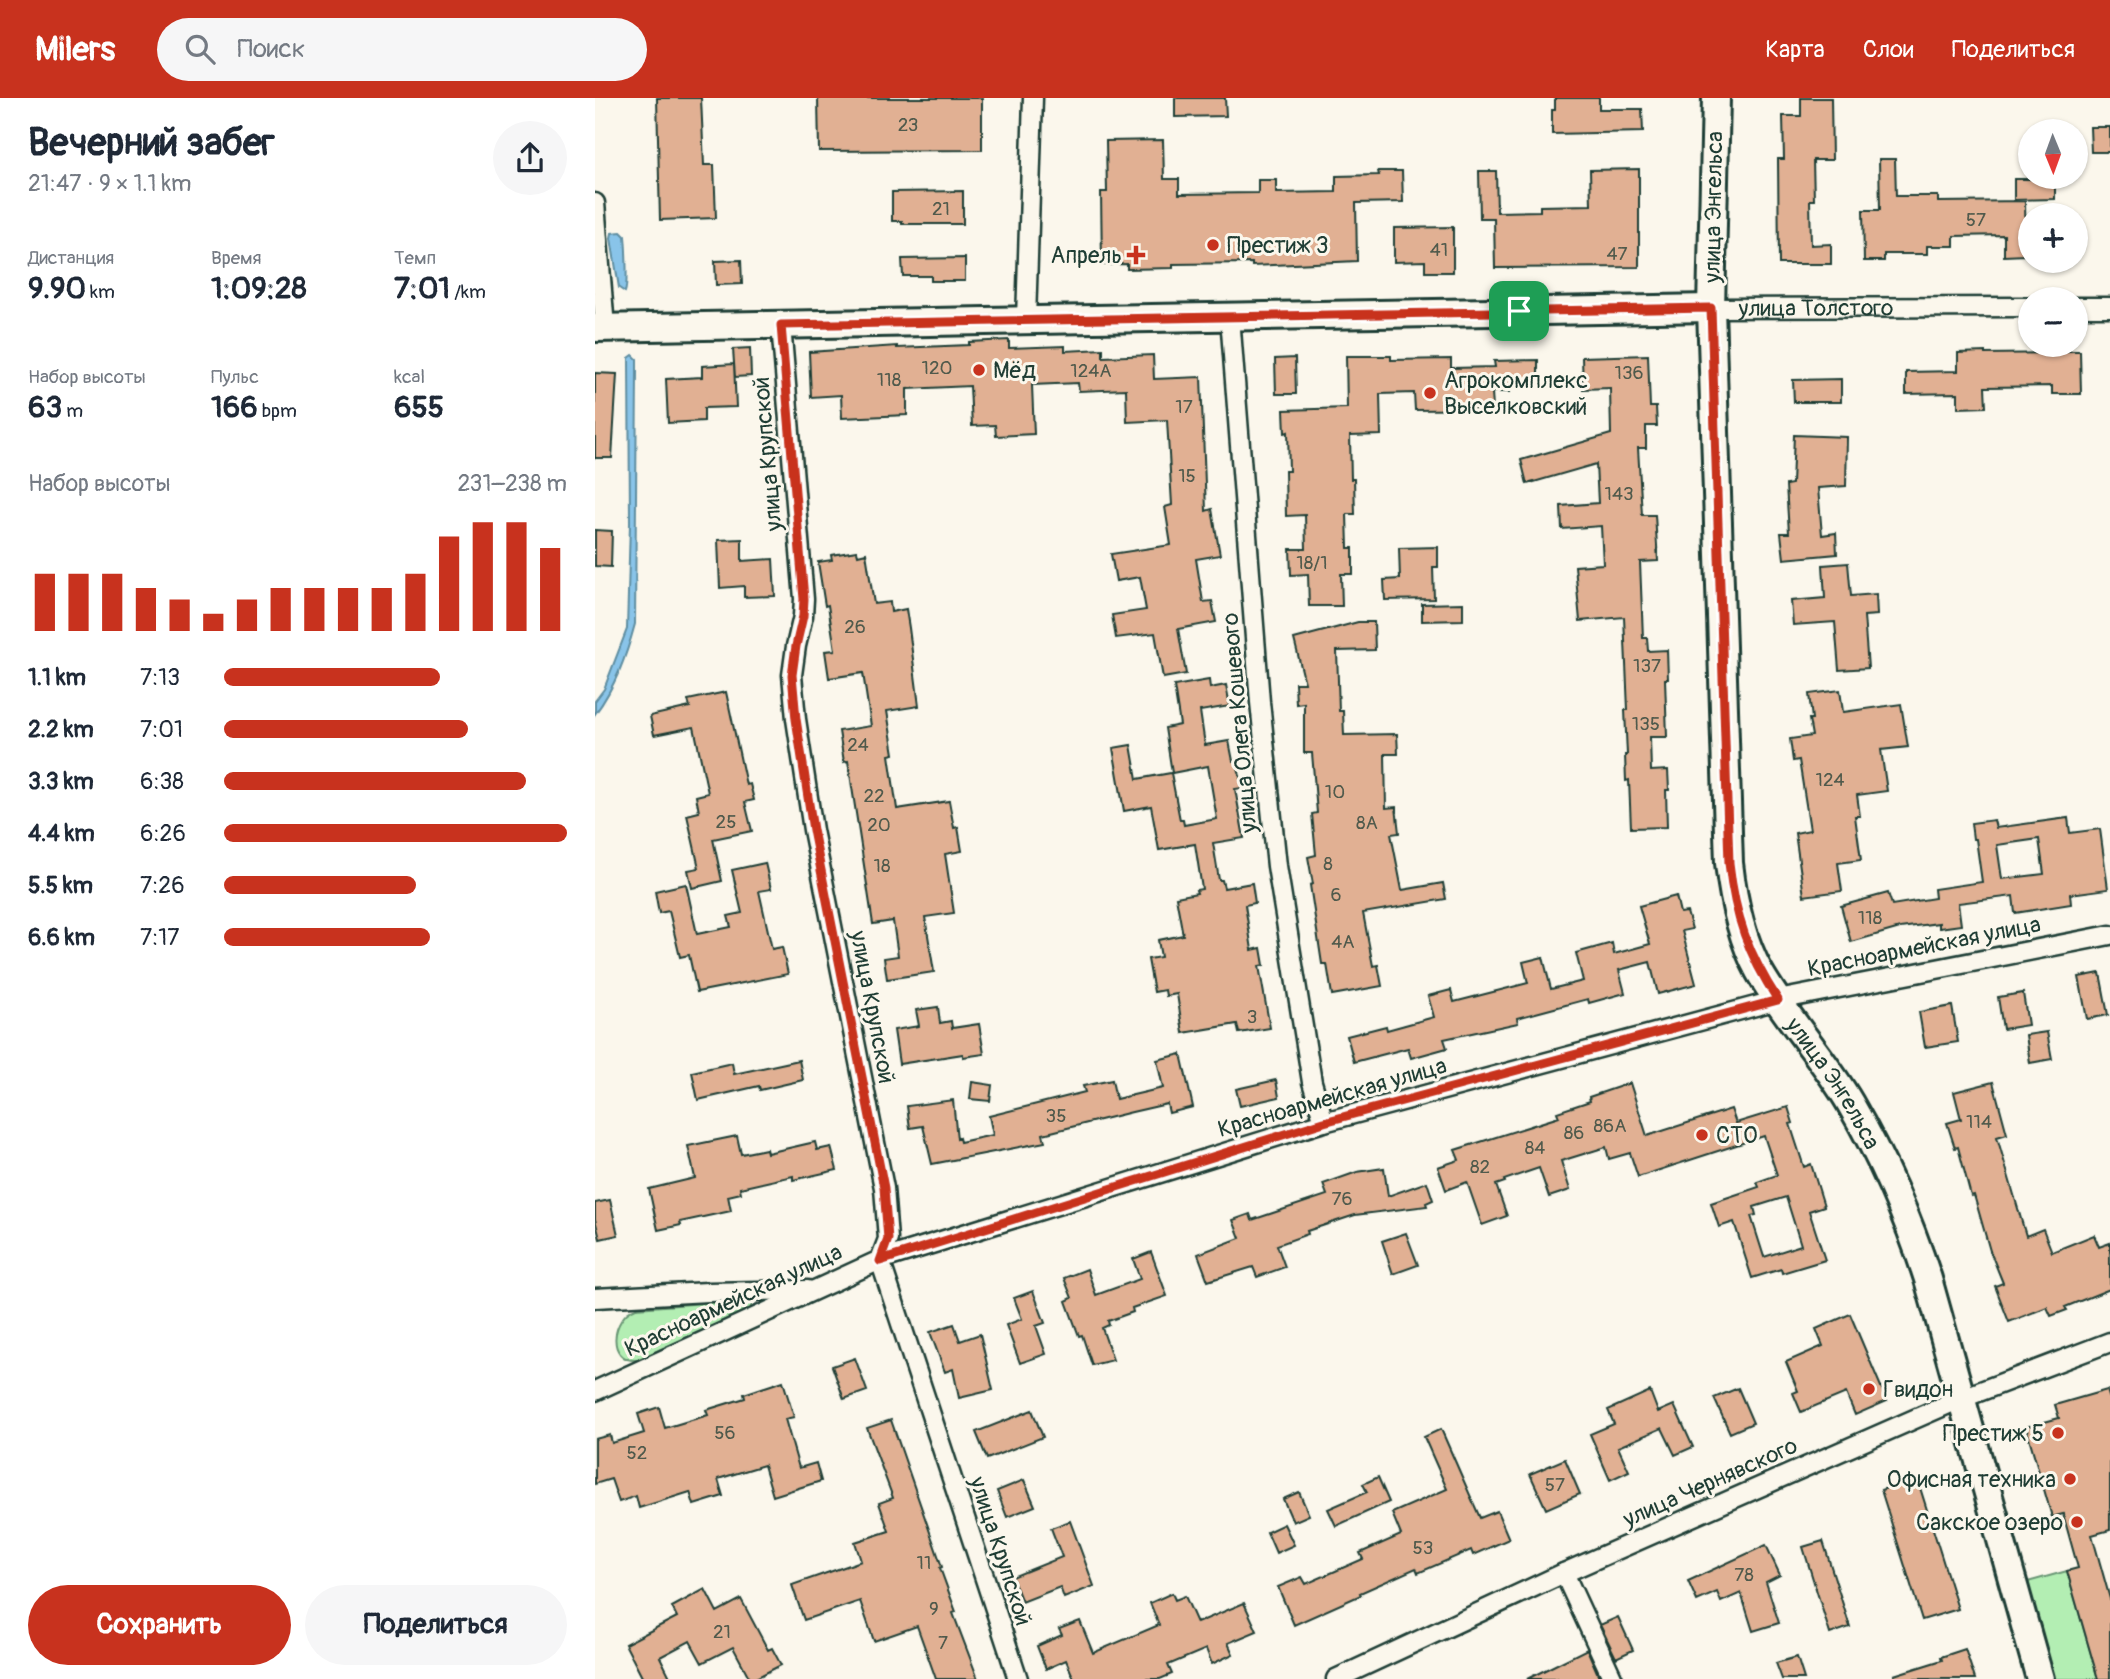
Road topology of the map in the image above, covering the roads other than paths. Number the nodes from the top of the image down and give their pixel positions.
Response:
1 (1033, 98) edge
2 (1716, 98) edge
3 (595, 202) edge
4 (2018, 307) edge
5 (2088, 307) edge
6 (2110, 307) edge
7 (1711, 308) junction
8 (1230, 317) junction
9 (1026, 320) junction
10 (781, 325) junction
11 (600, 328) edge
12 (2110, 934) edge
13 (1778, 1000) junction
14 (1324, 1122) junction
15 (880, 1261) junction
16 (815, 1290) junction
17 (595, 1298) edge
18 (2110, 1342) edge
19 (595, 1391) edge
20 (1960, 1399) junction
21 (1564, 1573) junction
22 (1018, 1679) edge
23 (1336, 1679) edge
24 (1613, 1679) edge
25 (2040, 1679) edge

1 - 9 street
2 - 7 street, улица Энгельса
3 - 11 street
4 - 7 street, улица Толстого
5 - 6 street
7 - 8 street, улица Толстого
7 - 13 street, улица Энгельса
8 - 9 street, улица Толстого
8 - 14 street, улица Олега Кошевого
9 - 10 street, улица Толстого
10 - 11 street, улица Толстого
10 - 15 street, улица Крупской
12 - 13 street, Красноармейская улица
13 - 14 street, Красноармейская улица
13 - 20 street, улица Энгельса
14 - 15 street, Красноармейская улица
15 - 16 street, Красноармейская улица
15 - 22 street, улица Крупской
16 - 17 street
16 - 19 street, Красноармейская улица
18 - 20 street, улица Чернявского
20 - 21 street, улица Чернявского
20 - 25 street, улица Энгельса
21 - 23 street, улица Чернявского
21 - 24 street

